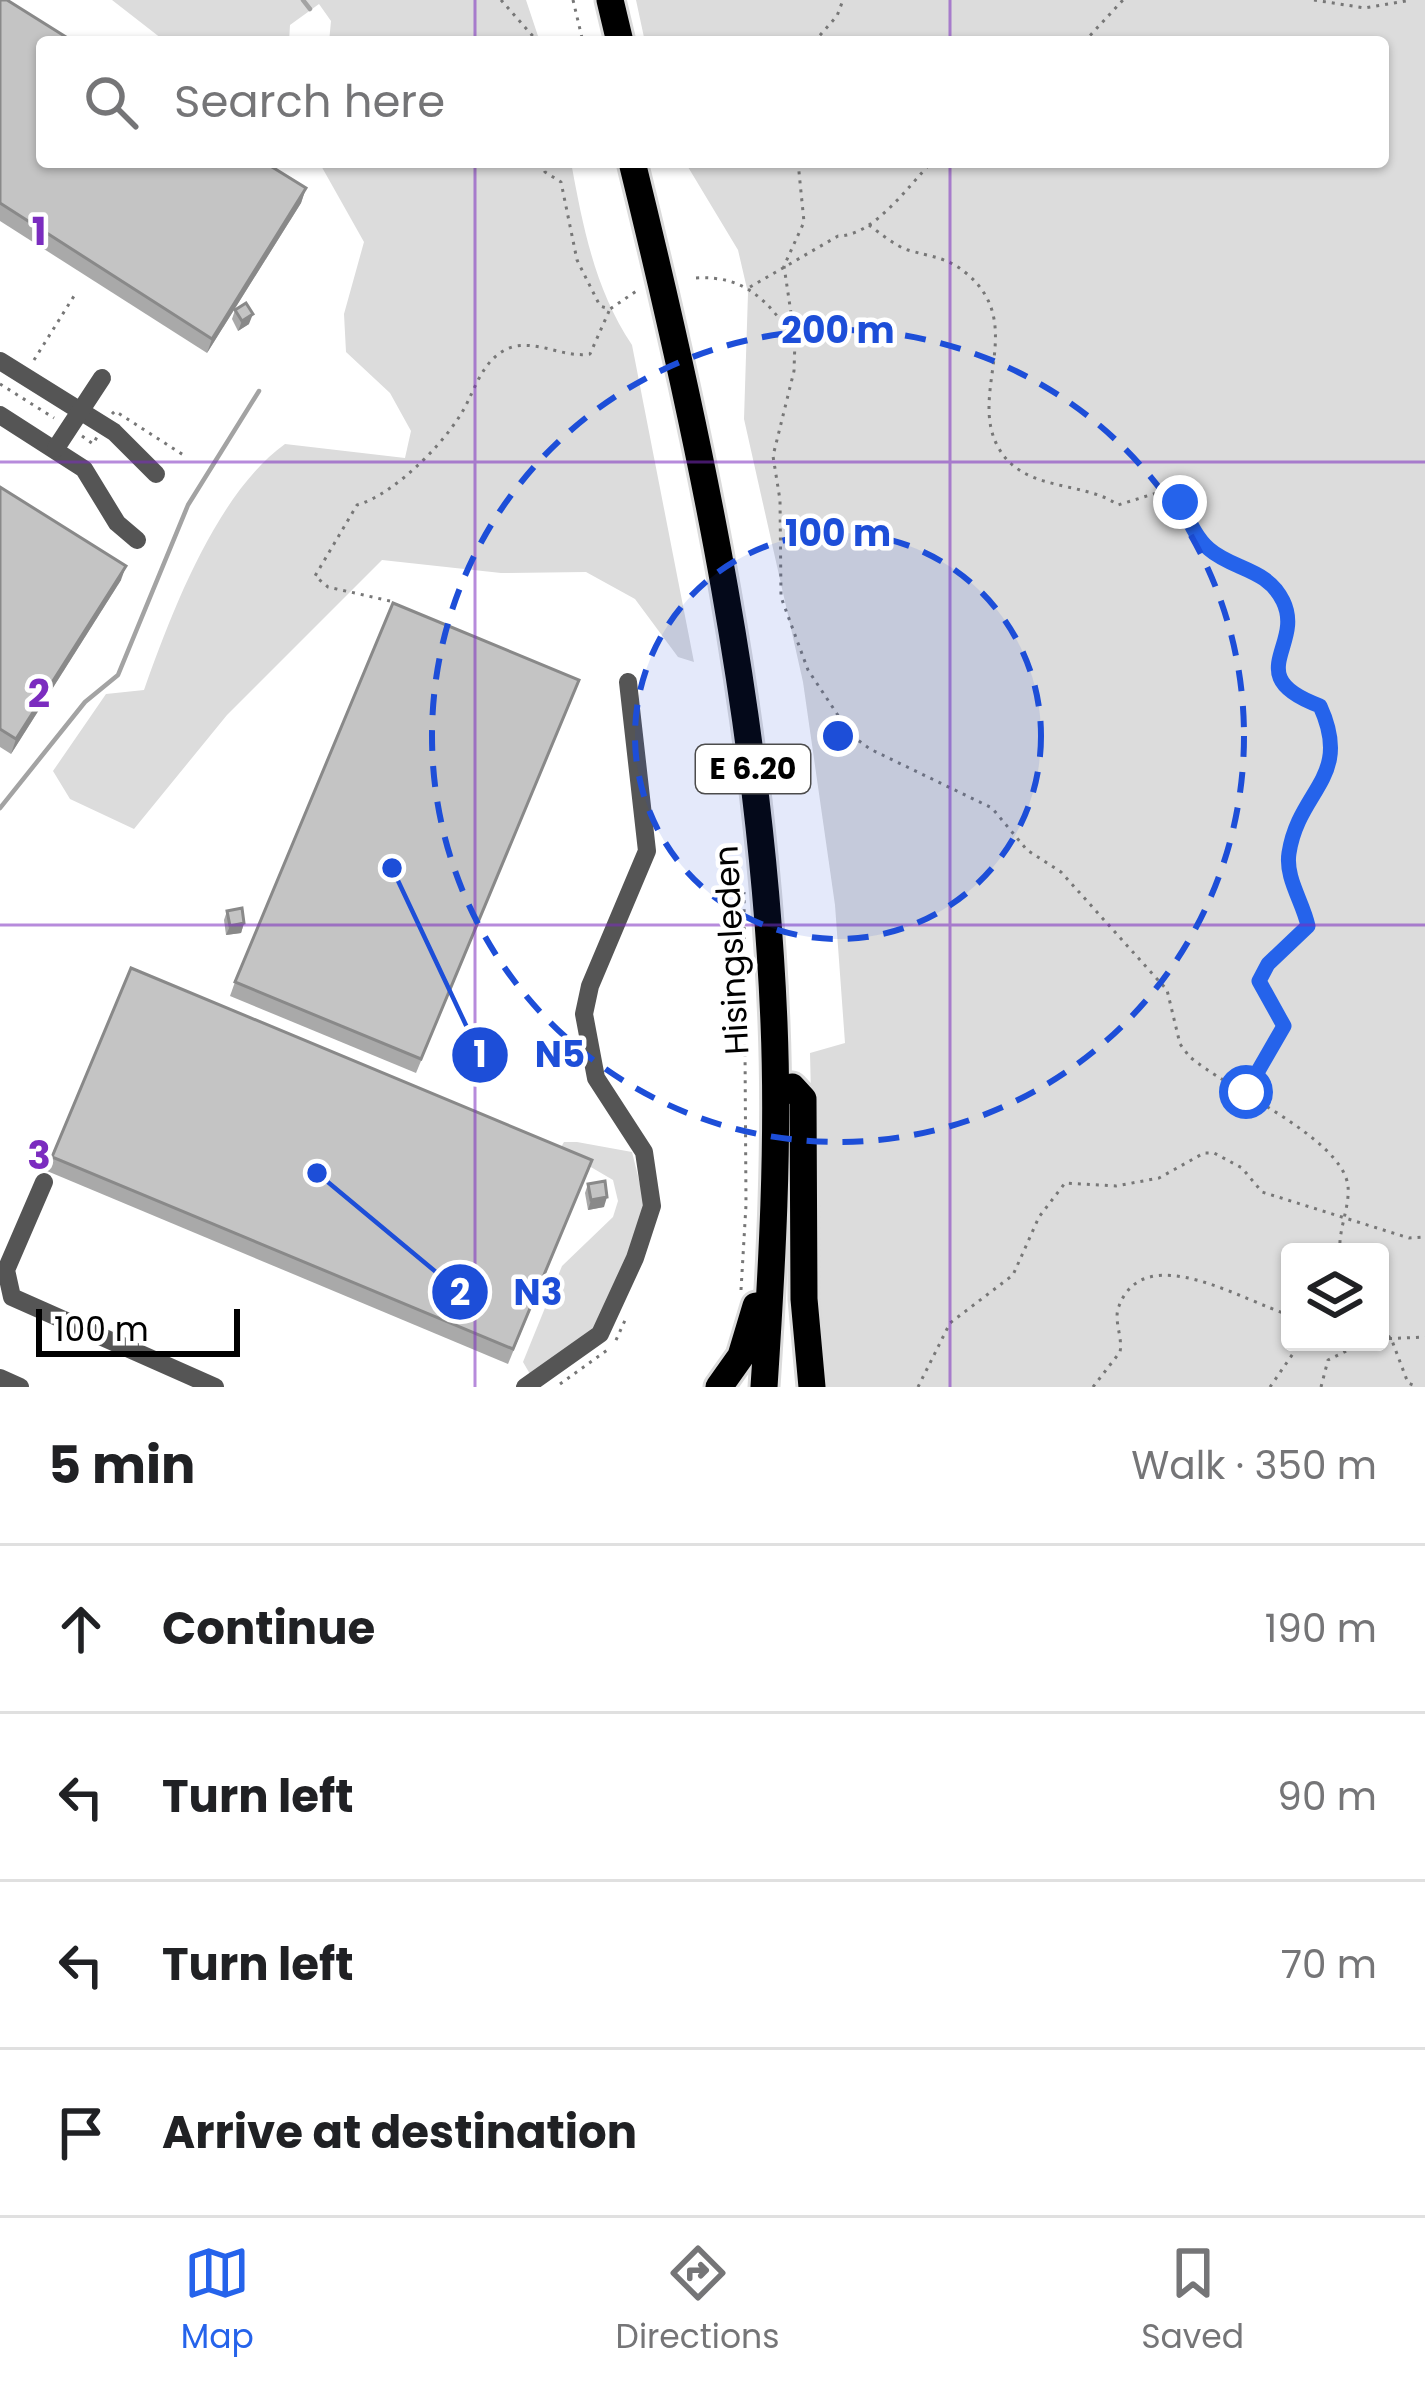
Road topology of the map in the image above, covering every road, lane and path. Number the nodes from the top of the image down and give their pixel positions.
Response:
1 (501, 0) edge
2 (573, 0) edge
3 (593, 0) edge
4 (610, 0) edge
5 (843, 0) edge
6 (1123, 0) edge
7 (1314, 0) edge
8 (1411, 0) edge
9 (533, 36) edge
10 (582, 36) edge
11 (602, 36) edge
12 (619, 36) edge
13 (819, 36) edge
14 (1090, 36) edge
15 (545, 168) edge
16 (633, 168) edge
17 (651, 168) edge
18 (799, 168) edge
19 (926, 168) edge
20 (869, 225) junction
21 (797, 245) junction
22 (812, 251) junction
23 (784, 266) junction
24 (696, 278) dead end
25 (751, 287) junction
26 (74, 296) dead end
27 (646, 304) dead end
28 (610, 310) junction
29 (795, 341) junction
30 (0, 361) edge
31 (24, 376) junction
32 (101, 377) dead end
33 (81, 411) junction
34 (0, 415) edge
35 (56, 448) junction
36 (156, 475) dead end
37 (137, 541) dead end
38 (390, 602) edge
39 (628, 682) dead end
40 (744, 882) dead end
41 (792, 1087) junction
42 (1246, 1092) junction
43 (44, 1182) dead end
44 (774, 1211) junction
45 (1342, 1213) junction
46 (1425, 1237) edge
47 (1340, 1243) edge
48 (740, 1297) dead end
49 (629, 1311) dead end
50 (1281, 1313) edge
51 (1425, 1337) edge
52 (1391, 1338) joint
53 (1295, 1351) edge
54 (1346, 1351) edge
55 (0, 1378) edge
56 (20, 1387) edge
57 (215, 1387) edge
58 (525, 1387) edge
59 (553, 1387) edge
60 (719, 1387) edge
61 (764, 1387) edge
62 (781, 1387) edge
63 (812, 1387) edge
64 (918, 1387) edge
65 (1093, 1387) edge
66 (1270, 1387) edge
67 (1321, 1387) edge
68 (1418, 1387) edge

1 - 9 path
2 - 10 path
3 - 11 highway
4 - 12 highway
5 - 13 path
6 - 14 path
7 - 8 path
15 - 28 path
16 - 44 highway, Hisingsleden / E 6.20
17 - 41 highway, Hisingsleden / E 6.20
18 - 21 path
19 - 20 path
20 - 22 path
20 - 42 path
21 - 22 path
21 - 23 path
22 - 23 path
23 - 25 path
23 - 29 path
24 - 25 path
25 - 29 path
26 - 31 path
27 - 28 path
28 - 38 path
29 - 42 path
30 - 31 street
31 - 33 street
32 - 33 street
33 - 35 street
33 - 36 street
34 - 35 street
35 - 37 street
39 - 58 street
40 - 48 path
41 - 62 highway, Hisingsleden / E 6.20
41 - 63 highway
42 - 45 path
43 - 57 street
44 - 60 highway
44 - 61 highway, Hisingsleden / E 6.20
45 - 46 path
45 - 47 path
45 - 64 path
49 - 59 path
50 - 65 path
51 - 52 path
52 - 68 path
53 - 66 path
54 - 67 path
55 - 56 street

